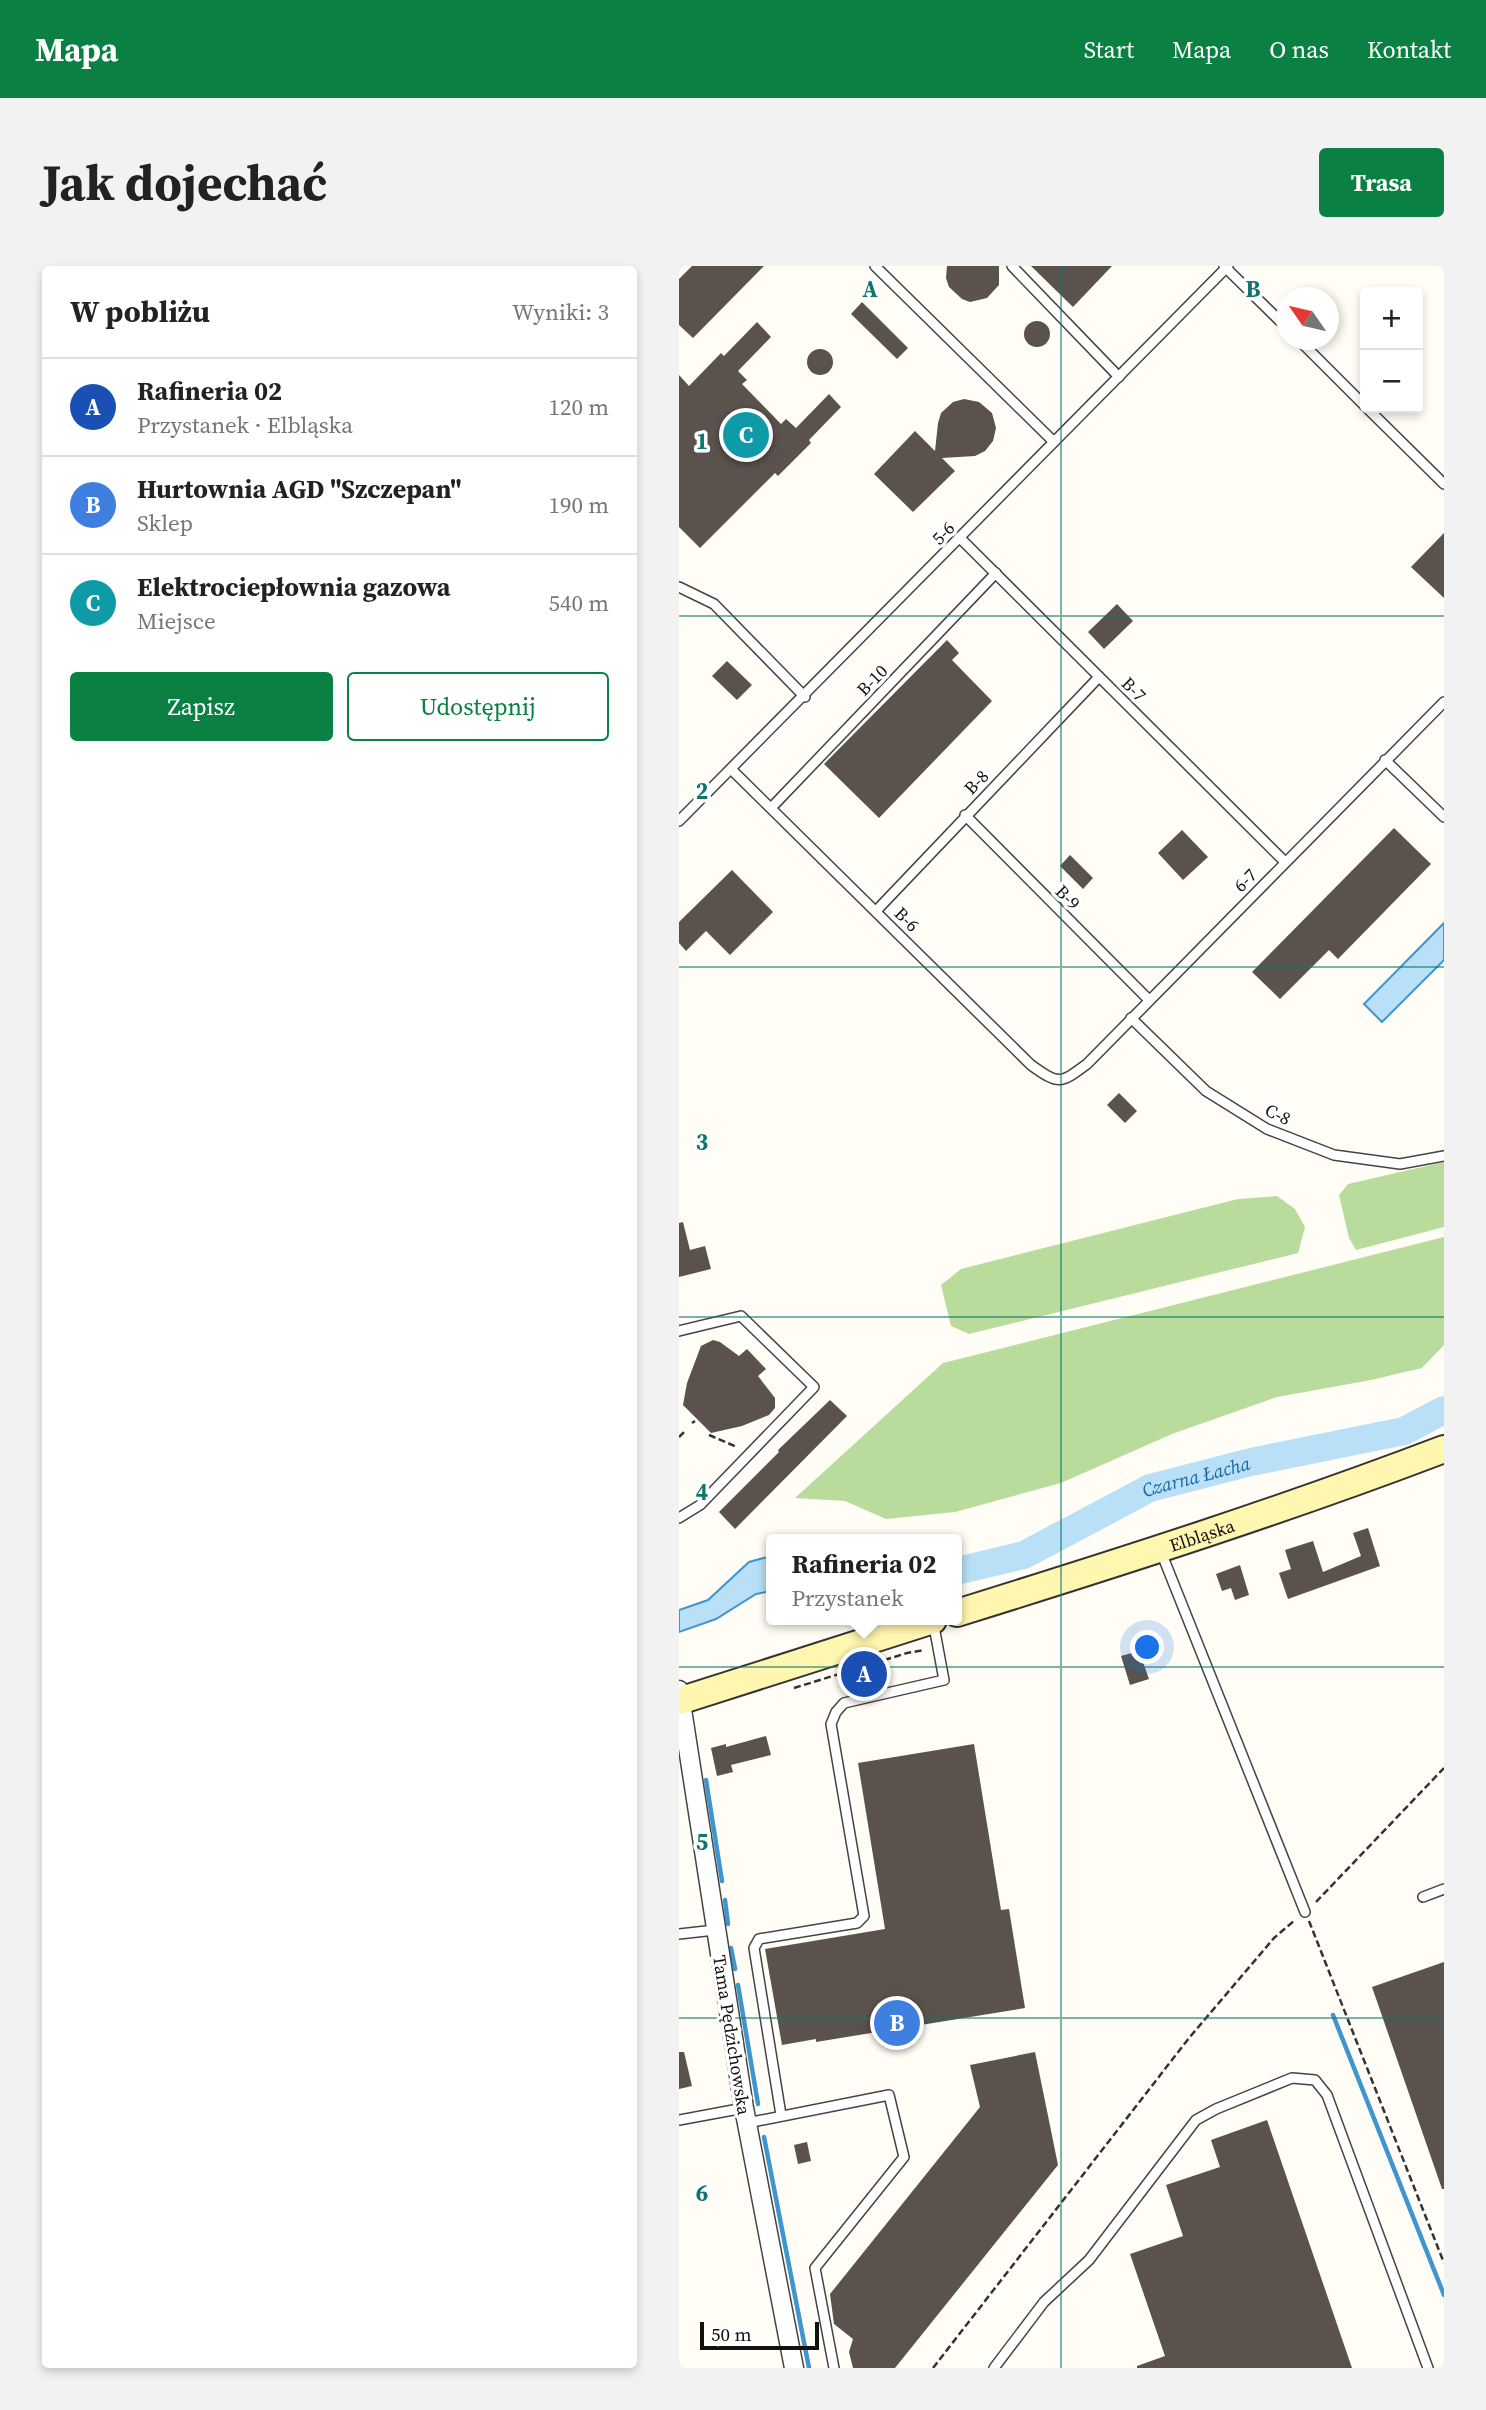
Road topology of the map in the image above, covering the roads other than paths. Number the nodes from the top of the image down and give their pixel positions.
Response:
1 (875, 266) edge
2 (1012, 266) edge
3 (1226, 267) edge
4 (1276, 318) edge
5 (1309, 350) edge
6 (1119, 377) junction
7 (1360, 401) edge
8 (1372, 413) edge
9 (1054, 442) junction
10 (1444, 484) edge
11 (960, 538) junction
12 (996, 573) junction
13 (679, 587) edge
14 (1099, 677) junction
15 (805, 697) junction
16 (1444, 702) edge
17 (1385, 761) junction
18 (732, 770) junction
19 (771, 808) junction
20 (965, 815) junction
21 (1444, 817) edge
22 (679, 821) edge
23 (1285, 862) junction
24 (876, 911) junction
25 (1149, 1000) junction
26 (1131, 1018) junction
27 (1066, 1079) joint
28 (1444, 1156) edge
29 (679, 1331) edge
30 (1444, 1449) edge
31 (679, 1518) edge
32 (1160, 1550) junction
33 (962, 1611) edge
34 (917, 1625) edge
35 (934, 1625) edge
36 (679, 1697) edge
37 (1444, 1889) edge
38 (1423, 1897) dead end
39 (1305, 1912) road end
40 (715, 1930) junction
41 (679, 1934) edge
42 (746, 2115) junction
43 (781, 2115) junction
44 (679, 2120) edge
45 (794, 2368) edge
46 (834, 2368) edge
47 (994, 2368) edge
48 (1428, 2368) edge

1 - 9 lane
2 - 6 lane
3 - 4 lane
3 - 6 lane, 5-6
5 - 7 lane
6 - 9 lane, 5-6
8 - 10 lane
9 - 11 lane, 5-6
11 - 12 lane, B-7
11 - 15 lane, 5-6
12 - 14 lane, B-7
12 - 19 lane, B-10
13 - 15 lane
14 - 20 lane, B-8
14 - 23 lane, B-7
15 - 18 lane, 5-6
16 - 17 lane, 6-7
17 - 21 lane
17 - 23 lane, 6-7
18 - 19 lane, B-6
18 - 22 lane, 5-6
19 - 24 lane, B-6
20 - 24 lane, B-8
20 - 25 lane, B-9
23 - 25 lane, 6-7
24 - 27 lane, B-6
25 - 26 lane, 6-7
26 - 27 lane, 6-7
26 - 28 lane, C-8
29 - 31 lane
30 - 32 main road, Elbląska
32 - 33 main road, Elbląska
32 - 39 lane
34 - 36 main road
35 - 43 lane
36 - 40 street, Tama Pędzichowska
37 - 38 lane
40 - 41 lane
40 - 42 street, Tama Pędzichowska
42 - 43 lane
42 - 44 lane
42 - 45 street, Tama Pędzichowska
43 - 46 lane
47 - 48 lane

